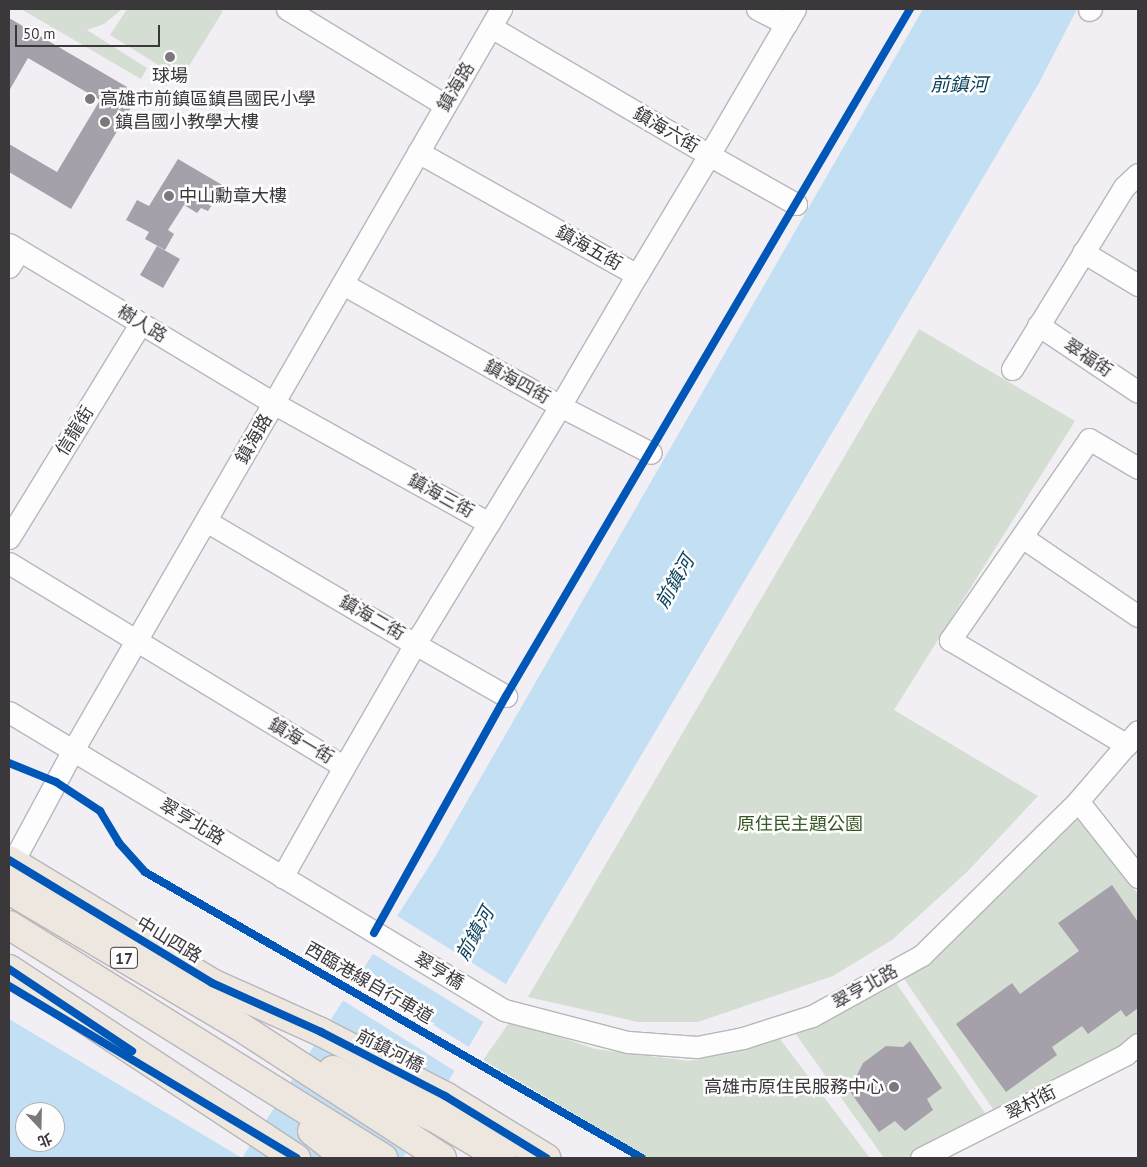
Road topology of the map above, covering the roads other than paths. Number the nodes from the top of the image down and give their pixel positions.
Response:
1 (287, 9) edge
2 (757, 9) edge
3 (790, 16) edge
4 (496, 18) edge
5 (445, 105) junction
6 (418, 152) junction
7 (709, 155) junction
8 (1134, 185) edge
9 (796, 204) dead end
10 (1083, 252) junction
11 (12, 254) edge
12 (637, 275) junction
13 (342, 284) junction
14 (1138, 285) edge
15 (140, 324) junction
16 (1038, 325) junction
17 (1012, 369) dead end
18 (1138, 392) edge
19 (274, 404) junction
20 (560, 406) junction
21 (651, 453) dead end
22 (1138, 468) edge
23 (206, 521) junction
24 (489, 522) junction
25 (1022, 537) junction
26 (9, 538) edge
27 (9, 563) edge
28 (1138, 616) edge
29 (135, 643) junction
30 (415, 644) junction
31 (506, 696) dead end
32 (9, 712) edge
33 (1133, 738) edge
34 (73, 750) junction
35 (344, 766) junction
36 (1078, 801) junction
37 (10, 864) edge
38 (282, 877) junction
39 (1138, 877) edge
40 (9, 890) edge
41 (9, 925) edge
42 (374, 933) joint
43 (9, 969) edge
44 (504, 1010) joint
45 (321, 1032) joint
46 (1138, 1044) edge
47 (302, 1061) junction
48 (278, 1099) junction
49 (440, 1107) junction
50 (432, 1152) edge
51 (296, 1158) edge
52 (346, 1158) edge
53 (384, 1158) edge
54 (502, 1158) edge
55 (546, 1158) edge
56 (921, 1158) edge

1 - 5 street
2 - 3 street
3 - 7 street, 鎮海六街
4 - 5 street, 鎮海路
4 - 7 street, 鎮海六街
5 - 6 street, 鎮海路
6 - 12 street, 鎮海五街
6 - 13 street, 鎮海路
7 - 9 street
7 - 12 street, 鎮海五街
8 - 10 street
10 - 14 street
10 - 16 street
11 - 15 street, 樹人路
12 - 20 street, 鎮海四街
13 - 19 street, 鎮海路
13 - 20 street, 鎮海四街
15 - 19 street, 樹人路
15 - 26 street, 信龍街
16 - 17 street
16 - 18 street, 翠福街
19 - 23 street, 鎮海路
19 - 24 street, 鎮海三街
20 - 21 street
20 - 24 street, 鎮海三街
22 - 25 street
23 - 29 street, 鎮海路
23 - 30 street, 鎮海二街
24 - 30 street, 鎮海二街
25 - 28 street
25 - 33 street
27 - 29 street
29 - 34 street, 鎮海路
29 - 35 street, 鎮海一街
30 - 31 street
30 - 35 street, 鎮海一街
32 - 34 street, 翠亨北路
33 - 36 street, 翠亨北路
34 - 37 street, 鎮海路
34 - 38 street, 翠亨北路
35 - 38 street
36 - 39 street
36 - 44 street, 翠亨北路
37 - 45 main road, 中山四路 / 17
38 - 42 street, 翠亨北路
40 - 47 main road, 17
41 - 48 main road, 17
42 - 44 street, 翠亨橋
43 - 51 main road
45 - 49 main road, 前鎮河橋 / 17
46 - 56 street, 翠村街
47 - 49 main road, 17
47 - 50 main road, 17
48 - 52 main road, 17
48 - 53 main road, 17
49 - 54 main road, 17
49 - 55 main road, 17

